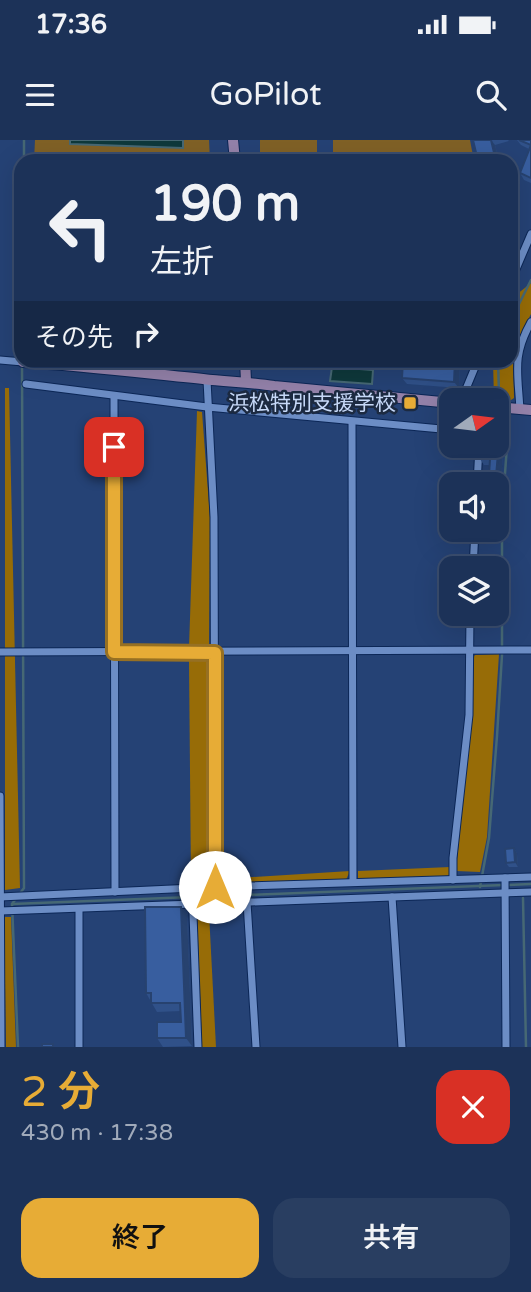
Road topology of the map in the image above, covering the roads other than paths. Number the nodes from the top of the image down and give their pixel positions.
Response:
1 (531, 234) edge
2 (518, 265) edge
3 (531, 322) edge
4 (518, 349) edge
5 (518, 359) edge
6 (114, 368) edge
7 (245, 368) edge
8 (475, 368) edge
9 (207, 380) junction
10 (246, 381) junction
11 (26, 384) dead end
12 (466, 388) edge
13 (114, 396) junction
14 (439, 402) edge
15 (207, 407) junction
16 (525, 410) edge
17 (352, 422) junction
18 (439, 429) edge
19 (470, 626) edge
20 (531, 650) edge
21 (352, 651) junction
22 (2, 652) edge
23 (114, 652) junction
24 (469, 652) junction
25 (215, 653) junction
26 (0, 796) edge
27 (531, 877) edge
28 (453, 880) junction
29 (352, 882) junction
30 (505, 885) junction
31 (215, 887) junction
32 (192, 888) junction
33 (115, 892) junction
34 (531, 892) edge
35 (0, 897) edge
36 (393, 897) junction
37 (247, 902) junction
38 (192, 904) junction
39 (79, 909) junction
40 (0, 911) edge
41 (1, 1047) edge
42 (79, 1047) edge
43 (198, 1047) edge
44 (256, 1047) edge
45 (402, 1047) edge
46 (506, 1047) edge

1 - 2 street
3 - 4 street
5 - 16 street
6 - 9 street
7 - 10 street
8 - 12 street
9 - 10 street
9 - 15 street
10 - 14 street
11 - 13 street
13 - 15 street
13 - 23 street
15 - 17 street
15 - 25 street
17 - 18 street
17 - 21 street
19 - 24 street
20 - 24 street
21 - 24 street
21 - 25 street
21 - 29 street
22 - 23 street
23 - 25 street
23 - 33 street
24 - 28 street
25 - 31 street
26 - 35 street
27 - 30 street
28 - 29 street
28 - 30 street
29 - 31 street
30 - 34 street
30 - 36 street
30 - 46 street
31 - 32 street
32 - 33 street
32 - 38 street
33 - 35 street
35 - 40 street
36 - 37 street
36 - 45 street
37 - 38 street
37 - 44 street
38 - 39 street
38 - 43 street
39 - 40 street
39 - 42 street
40 - 41 street

